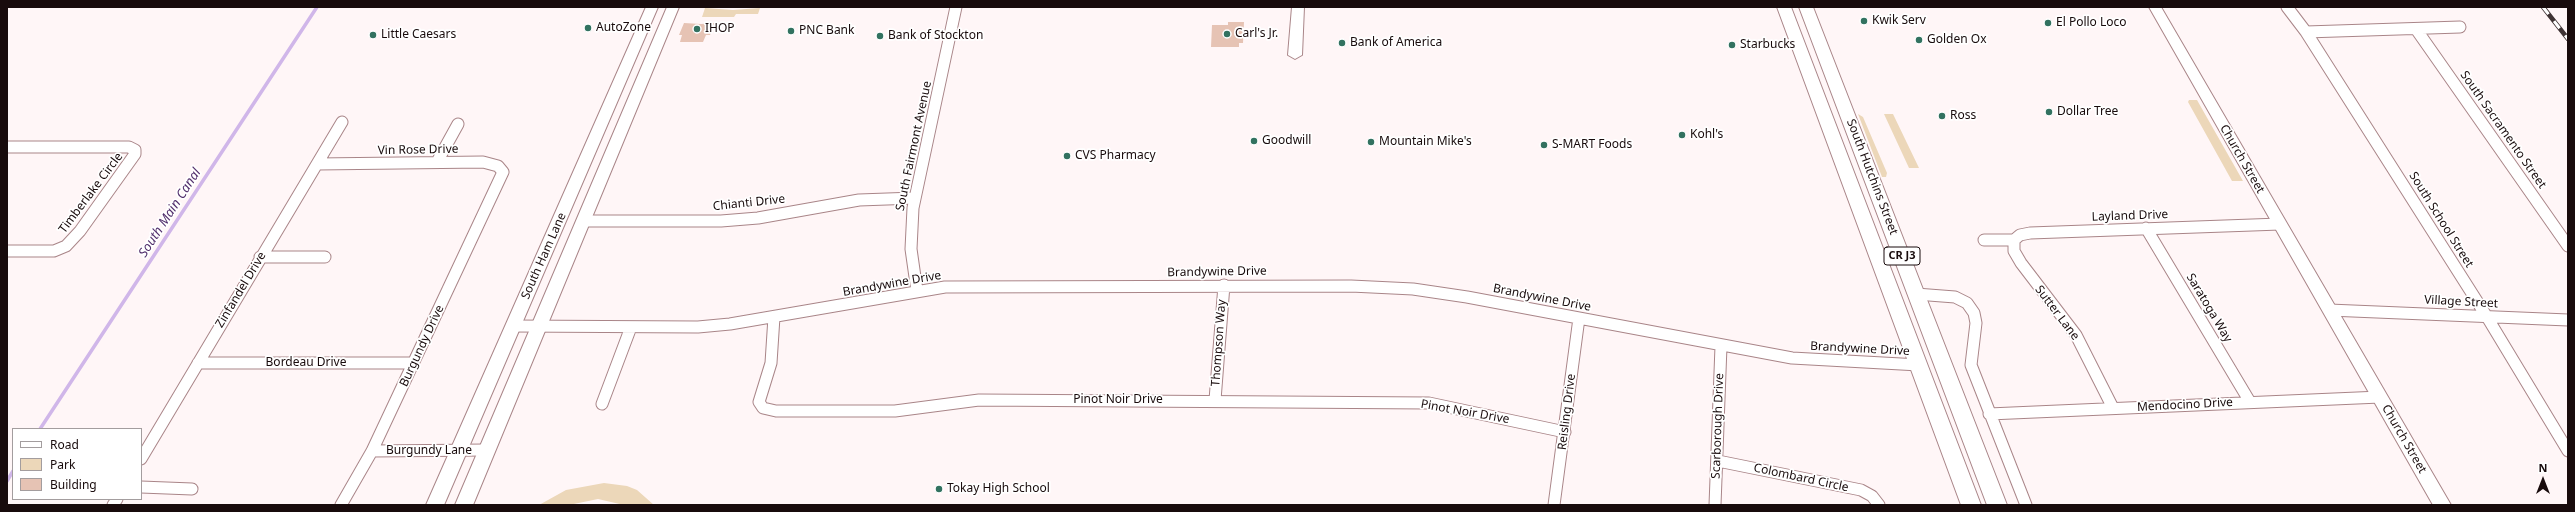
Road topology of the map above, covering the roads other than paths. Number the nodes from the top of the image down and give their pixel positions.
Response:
1 (652, 7) edge
2 (673, 7) edge
3 (956, 7) edge
4 (1298, 7) edge
5 (1784, 7) edge
6 (1806, 7) edge
7 (2155, 7) edge
8 (2287, 7) edge
9 (2460, 27) dead end
10 (2416, 29) junction
11 (2306, 32) junction
12 (1295, 55) dead end
13 (1825, 114) junction
14 (342, 122) dead end
15 (458, 124) dead end
16 (1858, 140) junction
17 (7, 147) edge
18 (437, 162) junction
19 (317, 164) junction
20 (499, 185) joint
21 (915, 198) junction
22 (584, 221) junction
23 (2280, 224) junction
24 (2146, 228) junction
25 (1984, 240) dead end
26 (2014, 240) junction
27 (2568, 246) edge
28 (7, 251) edge
29 (260, 257) junction
30 (325, 257) dead end
31 (1224, 285) junction
32 (916, 291) junction
33 (1916, 294) junction
34 (2329, 310) junction
35 (774, 317) junction
36 (2487, 317) junction
37 (1579, 318) junction
38 (2568, 320) edge
39 (512, 326) junction
40 (539, 326) junction
41 (631, 327) junction
42 (1721, 346) junction
43 (198, 363) junction
44 (413, 363) junction
45 (1919, 364) junction
46 (2380, 397) junction
47 (1215, 400) junction
48 (2250, 402) junction
49 (602, 404) dead end
50 (2113, 408) junction
51 (1990, 414) junction
52 (1565, 432) junction
53 (486, 450) junction
54 (372, 451) junction
55 (458, 451) junction
56 (2568, 451) edge
57 (142, 457) edge
58 (1718, 461) junction
59 (142, 488) edge
60 (192, 489) dead end
61 (341, 505) edge
62 (435, 505) edge
63 (464, 505) edge
64 (1554, 505) edge
65 (1715, 505) edge
66 (1879, 505) edge
67 (1971, 505) edge
68 (1997, 505) edge
69 (2026, 505) edge
70 (2442, 505) edge

1 - 39 main road, South Ham Lane
2 - 22 main road, South Ham Lane
3 - 21 street, South Fairmont Avenue
4 - 12 main road
5 - 13 main road, South Hutchins Street / CR J3
6 - 16 main road, South Hutchins Street / CR J3
7 - 23 main road, Church Street
8 - 11 street, South School Street
9 - 10 street
10 - 11 street
10 - 27 street, South Sacramento Street
11 - 36 street, South School Street
13 - 16 main road
13 - 45 main road, South Hutchins Street / CR J3
14 - 19 street, Zinfandel Drive
15 - 18 street
16 - 33 main road, South Hutchins Street / CR J3
17 - 28 street, Timberlake Circle
18 - 19 street, Vin Rose Drive
18 - 20 street, Vin Rose Drive
19 - 29 street, Zinfandel Drive
20 - 44 street, Burgundy Drive
21 - 22 street, Chianti Drive
21 - 32 street, South Fairmont Avenue
22 - 40 main road, South Ham Lane
23 - 24 street, Layland Drive
23 - 34 main road, Church Street
24 - 26 street, Layland Drive
24 - 48 street, Saratoga Way
25 - 26 street, Layland Drive
26 - 50 street, Sutter Lane
29 - 30 street
29 - 43 street, Zinfandel Drive
31 - 32 street, Brandywine Drive
31 - 37 street, Brandywine Drive
31 - 47 street, Thompson Way
32 - 35 street, Brandywine Drive
33 - 51 street
33 - 68 main road, South Hutchins Street / CR J3
34 - 36 street, Village Street
34 - 46 main road, Church Street
35 - 41 street, Brandywine Drive
35 - 47 street, Pinot Noir Drive
36 - 38 street, Village Street
36 - 56 street, South School Street
37 - 42 street, Brandywine Drive
37 - 52 street, Reisling Drive
39 - 40 street, Brandywine Drive
39 - 55 main road, South Ham Lane
40 - 41 street, Brandywine Drive
40 - 53 main road, South Ham Lane
41 - 49 street
42 - 45 street, Brandywine Drive
42 - 58 street, Scarborough Drive
43 - 44 street, Bordeau Drive
43 - 57 street, Zinfandel Drive
44 - 54 street, Burgundy Drive
45 - 67 main road, South Hutchins Street / CR J3
46 - 48 street, Mendocino Drive
46 - 70 main road, Church Street
47 - 52 street, Pinot Noir Drive
48 - 50 street, Mendocino Drive
50 - 51 street, Mendocino Drive
51 - 69 street
52 - 64 street, Reisling Drive
53 - 55 street, Burgundy Lane
53 - 63 main road, South Ham Lane
54 - 55 street, Burgundy Lane
54 - 61 street, Burgundy Drive
55 - 62 main road, South Ham Lane
58 - 65 street, Scarborough Drive
58 - 66 street, Colombard Circle
59 - 60 street

